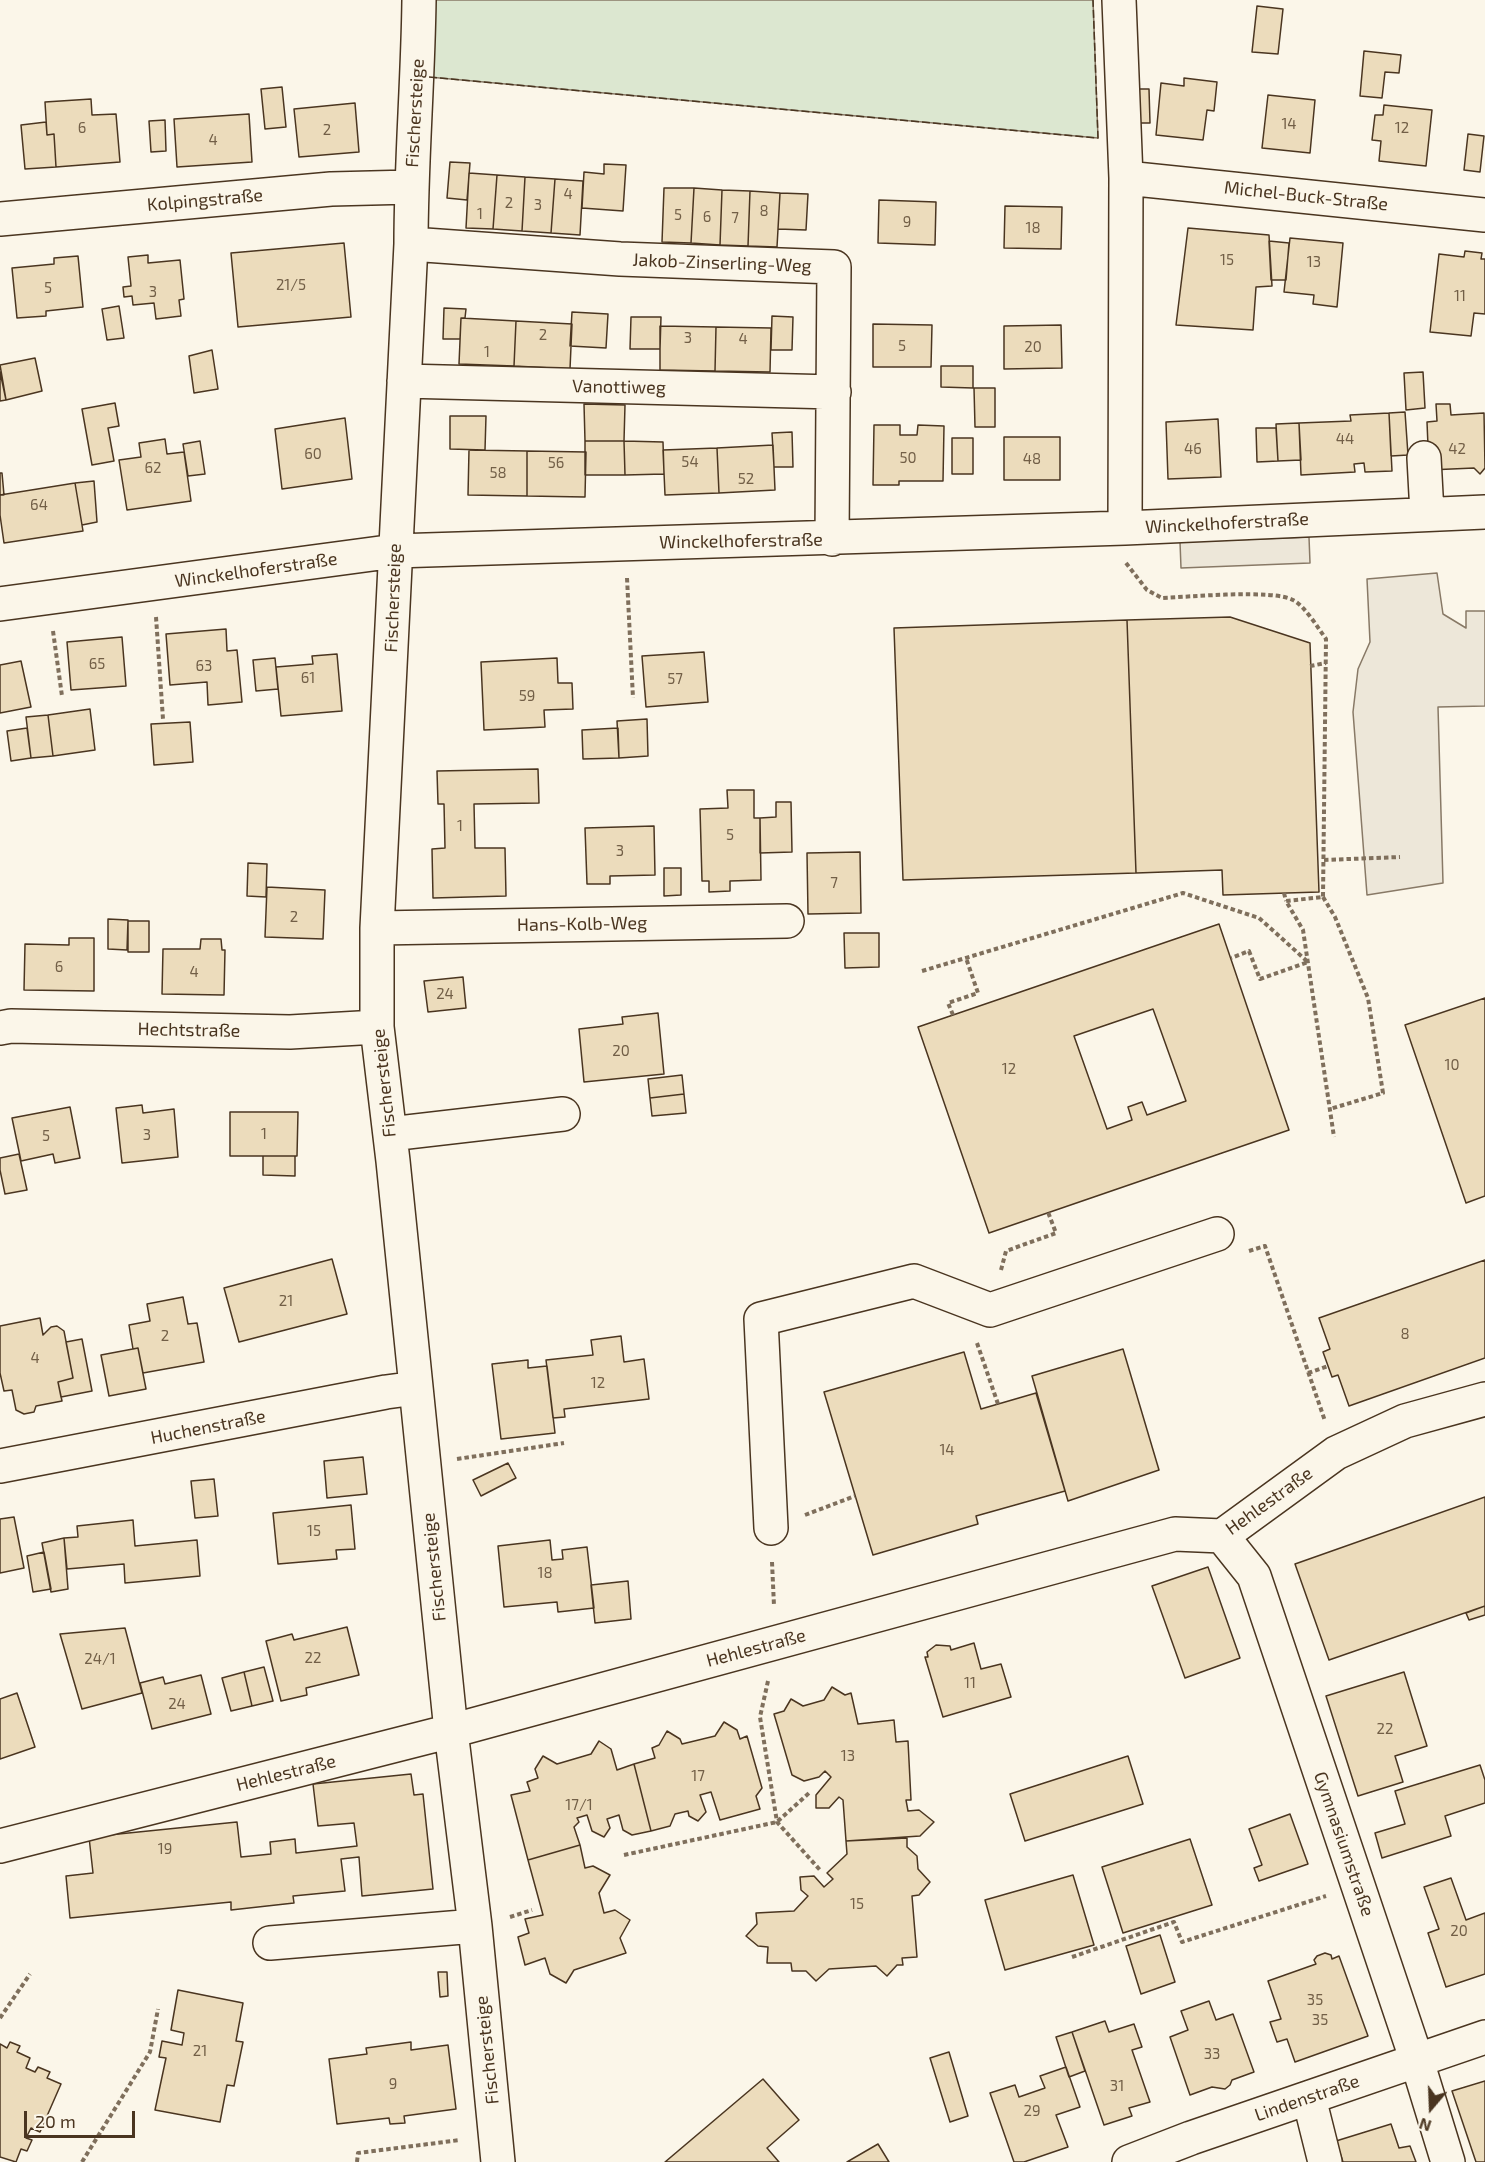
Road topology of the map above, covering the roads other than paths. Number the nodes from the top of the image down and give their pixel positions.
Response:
1 (419, 0) edge
2 (1119, 0) edge
3 (1126, 178) junction
4 (411, 187) junction
5 (1485, 215) edge
6 (0, 219) edge
7 (411, 244) junction
8 (404, 381) junction
9 (834, 392) junction
10 (1424, 458) dead end
11 (1485, 512) edge
12 (1427, 513) junction
13 (832, 539) junction
14 (1124, 544) junction
15 (395, 551) junction
16 (0, 604) edge
17 (787, 921) dead end
18 (377, 928) junction
19 (377, 1027) junction
20 (0, 1028) edge
21 (563, 1114) dead end
22 (390, 1134) junction
23 (1217, 1234) dead end
24 (416, 1388) junction
25 (1485, 1399) edge
26 (0, 1466) edge
27 (771, 1528) dead end
28 (1222, 1536) junction
29 (451, 1731) junction
30 (0, 1846) edge
31 (475, 1926) junction
32 (270, 1943) dead end
33 (1485, 2037) edge
34 (1417, 2061) junction
35 (1309, 2098) junction
36 (497, 2149) edge
37 (1129, 2162) edge
38 (1325, 2162) edge
39 (1448, 2162) edge

1 - 4 street, Fischersteige
2 - 3 street
3 - 5 street, Michel-Buck-Straße
3 - 14 street
4 - 6 street, Kolpingstraße
4 - 7 street, Fischersteige
7 - 8 street, Fischersteige
7 - 9 street, Jakob-Zinserling-Weg
8 - 9 street, Vanottiweg
8 - 15 street, Fischersteige
9 - 13 street, Jakob-Zinserling-Weg
10 - 12 street
11 - 12 street, Winckelhoferstraße
12 - 14 street, Winckelhoferstraße
13 - 14 street, Winckelhoferstraße
13 - 15 street, Winckelhoferstraße
15 - 16 street, Winckelhoferstraße
15 - 18 street, Fischersteige
17 - 18 street, Hans-Kolb-Weg
18 - 19 street, Fischersteige
19 - 20 street, Hechtstraße
19 - 22 street, Fischersteige
21 - 22 street
22 - 24 street, Fischersteige
23 - 27 street
24 - 26 street, Huchenstraße
24 - 29 street, Fischersteige
25 - 28 street, Hehlestraße
28 - 29 street, Hehlestraße
28 - 34 street, Gymnasiumstraße
29 - 30 street, Hehlestraße
29 - 31 street, Fischersteige
31 - 32 street
31 - 36 street, Fischersteige
33 - 34 street, Lindenstraße
34 - 35 street, Lindenstraße
34 - 39 street, Gymnasiumstraße
35 - 37 street, Lindenstraße
35 - 38 street

